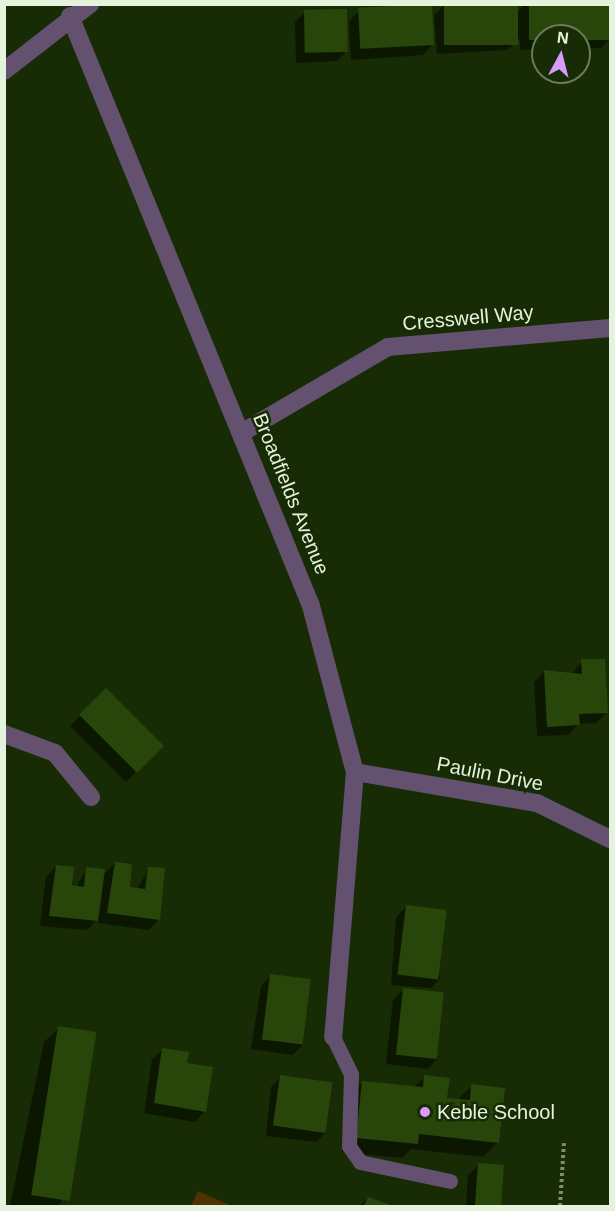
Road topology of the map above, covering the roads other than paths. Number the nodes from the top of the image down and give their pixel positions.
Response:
1 (90, 4) edge
2 (70, 15) junction
3 (4, 71) edge
4 (610, 328) edge
5 (243, 432) junction
6 (4, 734) edge
7 (355, 771) junction
8 (91, 797) dead end
9 (610, 839) edge
10 (333, 1037) joint
11 (450, 1181) dead end

1 - 2 street
2 - 3 street
2 - 5 street, Broadfields Avenue
4 - 5 street, Cresswell Way
5 - 7 street, Broadfields Avenue
6 - 8 street
7 - 9 street, Paulin Drive
7 - 10 street, Broadfields Avenue
10 - 11 lane

